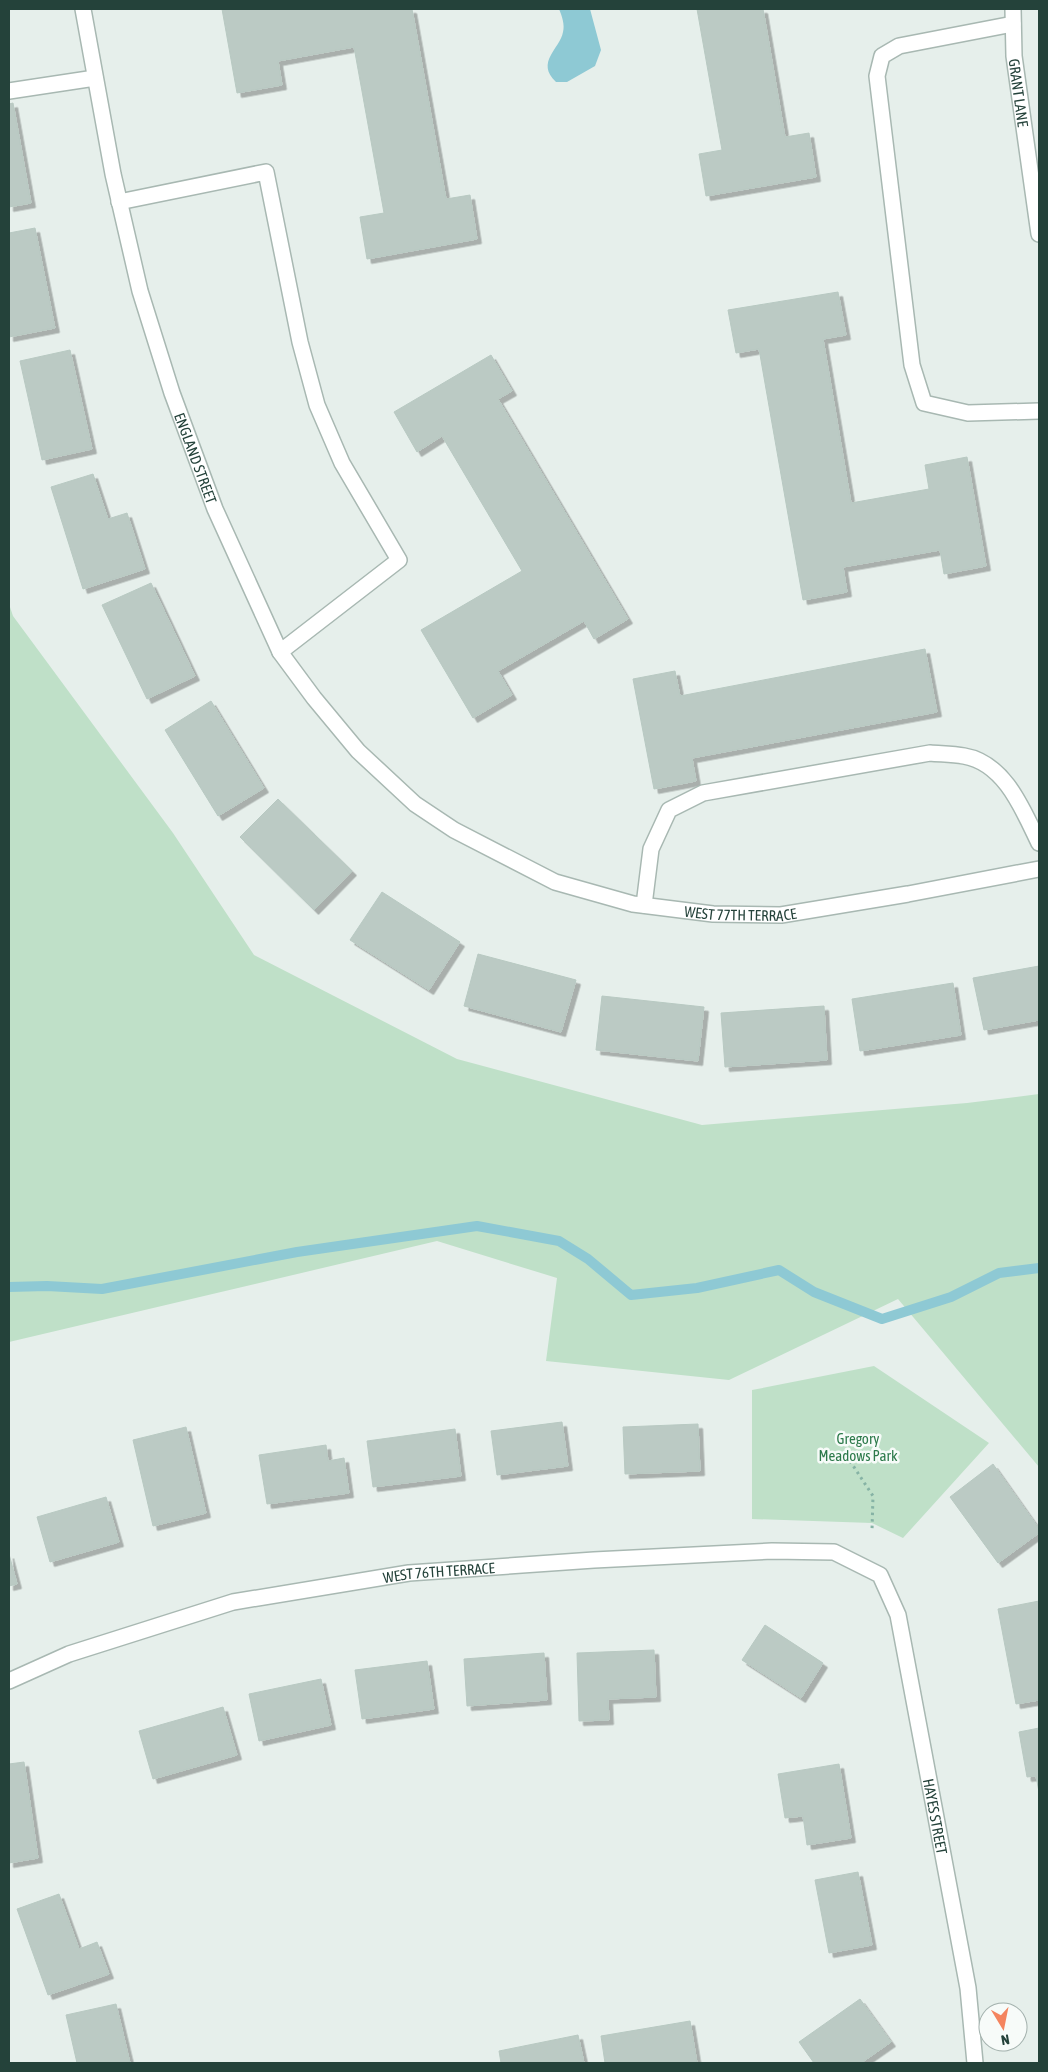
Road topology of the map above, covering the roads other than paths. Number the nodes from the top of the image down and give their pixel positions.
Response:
1 (83, 9) edge
2 (1013, 9) edge
3 (1013, 24) junction
4 (95, 78) junction
5 (9, 91) edge
6 (119, 202) junction
7 (1039, 234) edge
8 (1039, 410) edge
9 (280, 652) junction
10 (454, 830) joint
11 (1039, 843) edge
12 (1039, 869) edge
13 (644, 905) junction
14 (880, 1575) joint
15 (9, 1681) edge
16 (975, 2063) edge

1 - 4 street, ENGLAND STREET
2 - 3 street, GRANT LANE
3 - 7 street, GRANT LANE
3 - 8 street
4 - 5 street
4 - 6 street, ENGLAND STREET
6 - 9 street, ENGLAND STREET
6 - 9 street
9 - 10 street, ENGLAND STREET
10 - 13 street, WEST 77TH TERRACE
11 - 13 street
12 - 13 street, WEST 77TH TERRACE
14 - 15 street, WEST 76TH TERRACE
14 - 16 street, HAYES STREET

